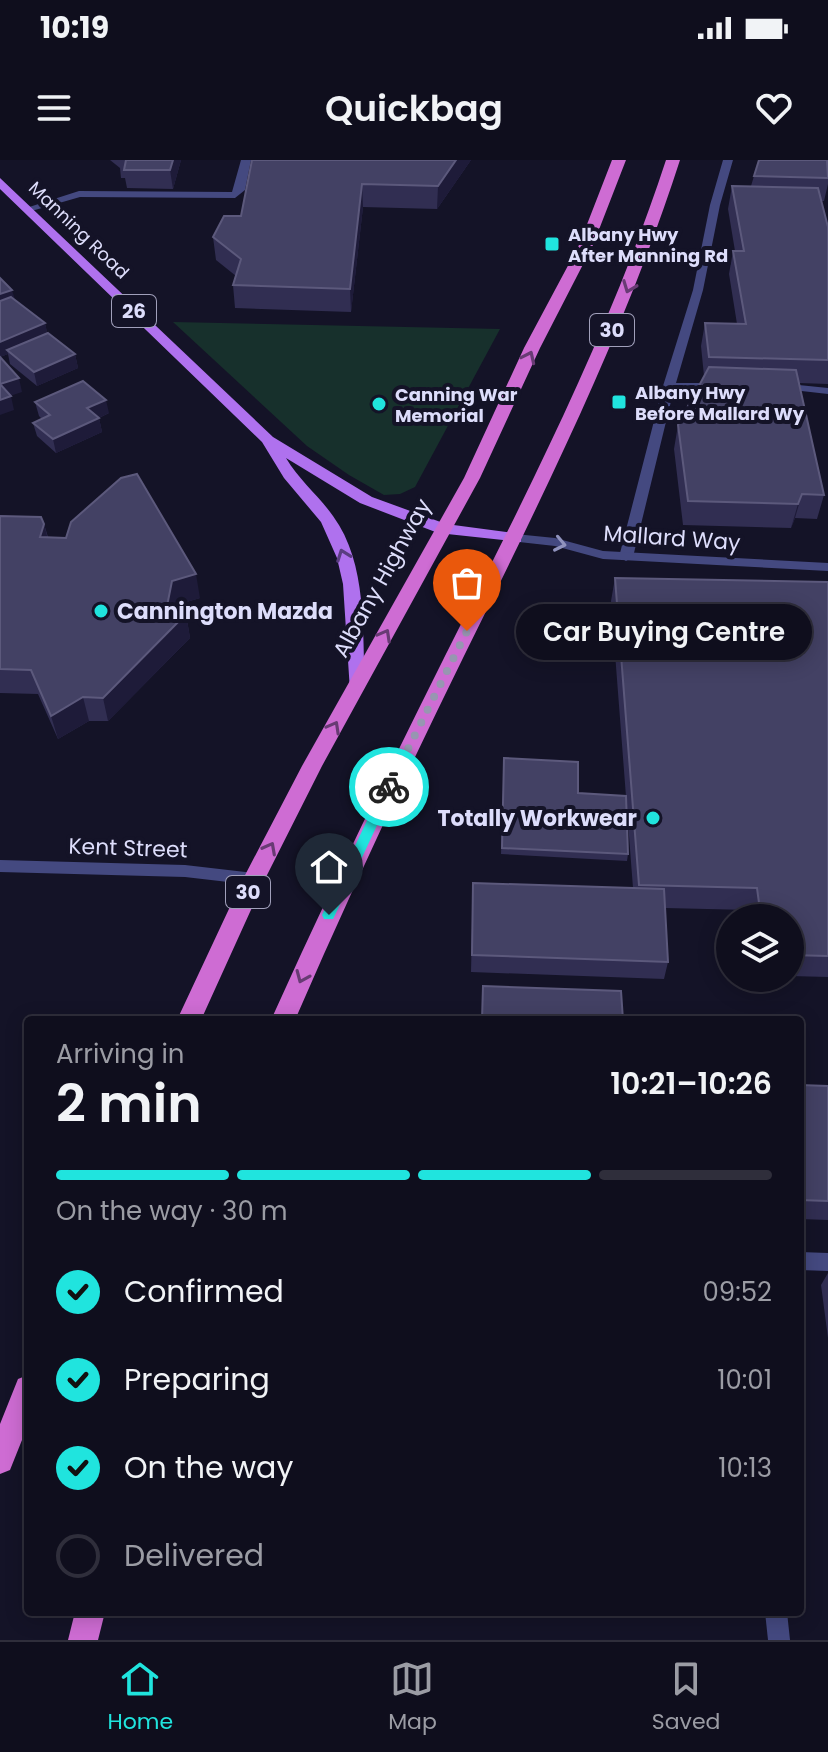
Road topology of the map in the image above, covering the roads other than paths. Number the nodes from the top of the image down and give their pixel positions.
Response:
1 (246, 160) edge
2 (619, 160) edge
3 (673, 160) edge
4 (728, 160) edge
5 (0, 182) edge
6 (28, 209) junction
7 (669, 386) junction
8 (732, 386) edge
9 (763, 386) edge
10 (828, 391) edge
11 (268, 440) junction
12 (444, 529) junction
13 (515, 538) junction
14 (626, 557) junction
15 (828, 567) edge
16 (356, 687) junction
17 (0, 866) edge
18 (254, 879) junction
19 (191, 1016) edge
20 (285, 1016) edge
21 (804, 1261) edge
22 (828, 1262) edge
23 (24, 1399) edge
24 (0, 1460) edge
25 (89, 1616) edge
26 (776, 1616) edge
27 (83, 1640) edge
28 (779, 1640) edge

1 - 6 street
12 -> 2 highway, Albany Highway / 30
3 -> 13 highway, 30
4 - 7 street
5 - 6 main road, Manning Road / 26
6 - 11 main road, Manning Road / 26
7 - 8 street
7 - 14 street
9 - 10 street
11 - 12 main road, Manning Road / 26
16 -> 11 main road, Manning Road / 26
12 - 13 main road, Manning Road / 26
16 -> 12 highway, Albany Highway / 30
13 -> 14 street, Mallard Way
13 -> 20 highway, 30
14 - 15 street, Mallard Way
18 -> 16 highway, Albany Highway / 30
17 - 18 street, Kent Street
18 - 19 highway, Albany Highway / 30
21 - 22 street
23 - 24 highway
25 - 27 highway
26 - 28 street

